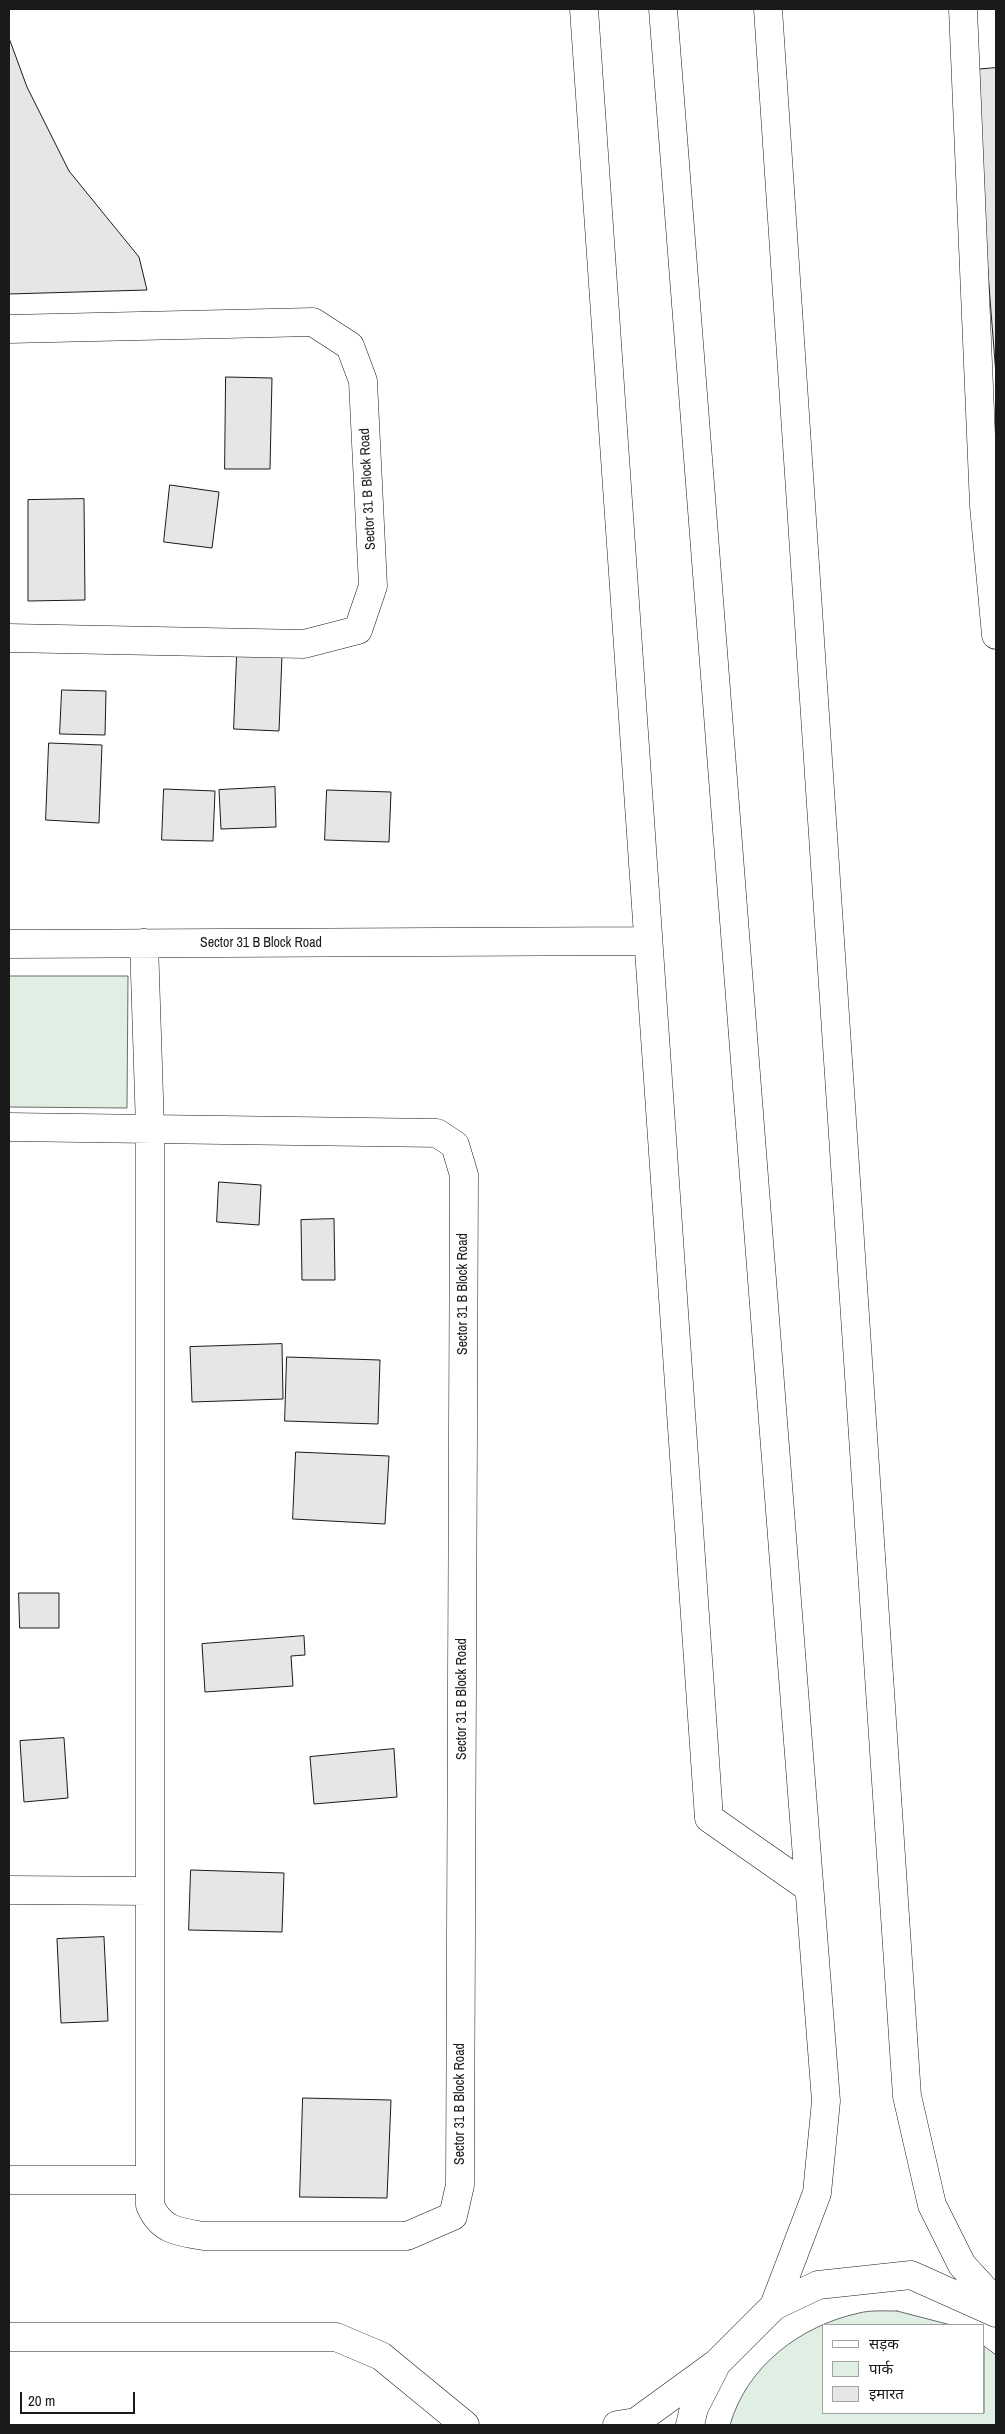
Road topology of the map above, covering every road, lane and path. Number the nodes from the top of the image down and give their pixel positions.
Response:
1 (584, 9) edge
2 (663, 9) edge
3 (768, 9) edge
4 (963, 9) edge
5 (9, 329) edge
6 (996, 635) edge
7 (9, 638) edge
8 (648, 941) junction
9 (9, 944) edge
10 (144, 944) junction
11 (9, 1127) edge
12 (150, 1128) junction
13 (809, 1888) junction
14 (9, 1890) edge
15 (149, 1890) junction
16 (9, 2180) edge
17 (149, 2180) junction
18 (996, 2302) edge
19 (774, 2306) junction
20 (996, 2313) edge
21 (9, 2338) edge
22 (717, 2364) junction
23 (465, 2425) edge
24 (617, 2425) edge
25 (690, 2425) edge

1 - 8 street
2 - 13 street
3 - 18 street
4 - 6 street
5 - 7 street, Sector 31 B Block Road
8 - 10 street, Sector 31 B Block Road
8 - 13 street
9 - 10 street, Sector 31 B Block Road
10 - 12 street, Sector 31 B Block Road
11 - 12 street, Sector 31 B Block Road
12 - 15 street, Sector 31 B Block Road
12 - 17 street, Sector 31 B Block Road
13 - 19 street
14 - 15 street
15 - 17 street, Sector 31 B Block Road
16 - 17 street
19 - 20 street
19 - 22 street
21 - 23 street
22 - 24 street
22 - 25 street

